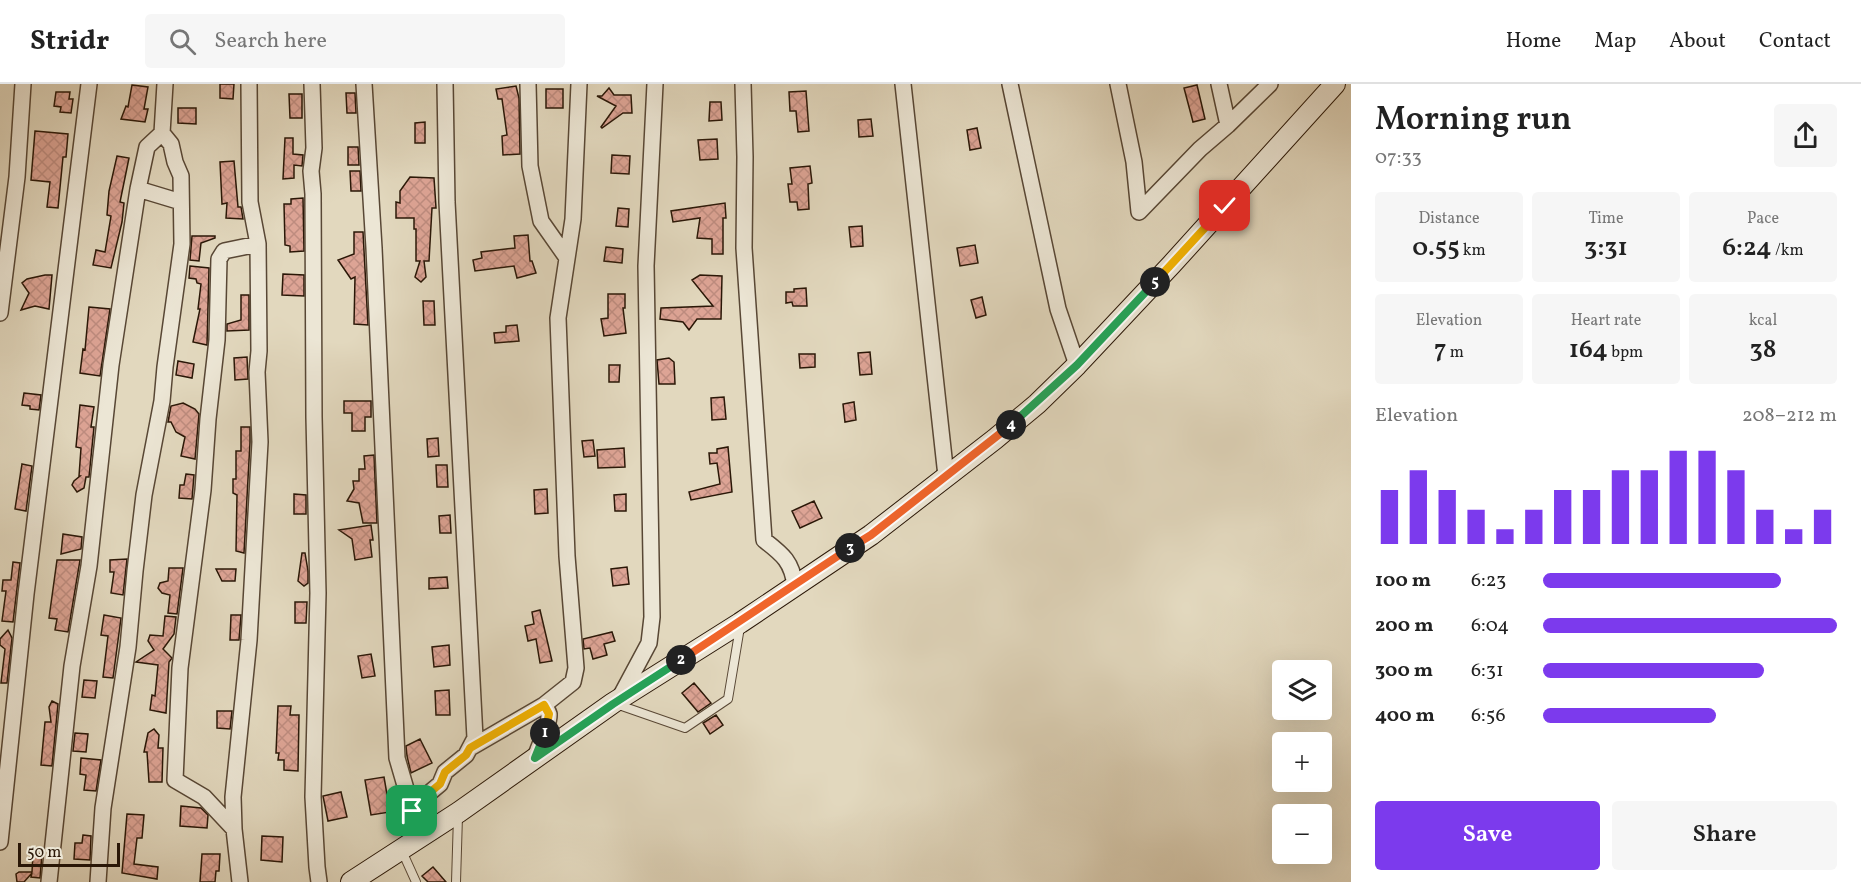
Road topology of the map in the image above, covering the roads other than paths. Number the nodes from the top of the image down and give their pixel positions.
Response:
1 (23, 84) edge
2 (89, 84) edge
3 (165, 84) edge
4 (249, 84) edge
5 (312, 84) edge
6 (364, 84) edge
7 (446, 84) edge
8 (528, 84) edge
9 (579, 84) edge
10 (655, 84) edge
11 (743, 84) edge
12 (903, 84) edge
13 (1010, 84) edge
14 (1118, 84) edge
15 (1219, 84) edge
16 (1270, 84) edge
17 (1335, 84) edge
18 (1228, 125) junction
19 (162, 133) junction
20 (138, 189) junction
21 (181, 202) junction
22 (258, 244) junction
23 (567, 258) junction
24 (0, 313) edge
25 (1077, 365) junction
26 (946, 476) junction
27 (795, 586) junction
28 (740, 623) junction
29 (616, 701) junction
30 (544, 705) junction
31 (470, 748) junction
32 (535, 758) junction
33 (412, 811) junction
34 (459, 812) junction
35 (234, 828) junction
36 (0, 842) edge
37 (408, 845) junction
38 (49, 882) edge
39 (98, 882) edge
40 (240, 882) edge
41 (319, 882) edge
42 (351, 882) edge
43 (416, 882) edge
44 (456, 882) edge

1 - 24 street
2 - 36 street
3 - 19 street
4 - 22 street
5 - 41 street
6 - 33 street
7 - 31 street
8 - 23 street
9 - 23 street
10 - 29 street
11 - 27 street
12 - 26 street
13 - 25 street
14 - 18 street
15 - 18 street
16 - 18 street
17 - 25 main road
19 - 20 street
19 - 21 street
20 - 21 street
20 - 38 street
21 - 39 street
22 - 35 street
22 - 35 street
23 - 30 street
25 - 26 main road
26 - 27 main road
27 - 28 main road
28 - 29 main road
28 - 29 lane
29 - 32 main road
30 - 31 street
30 - 32 street
31 - 33 street
32 - 34 main road
33 - 37 street
34 - 37 main road
34 - 44 lane
35 - 40 street
37 - 42 main road
37 - 43 lane

